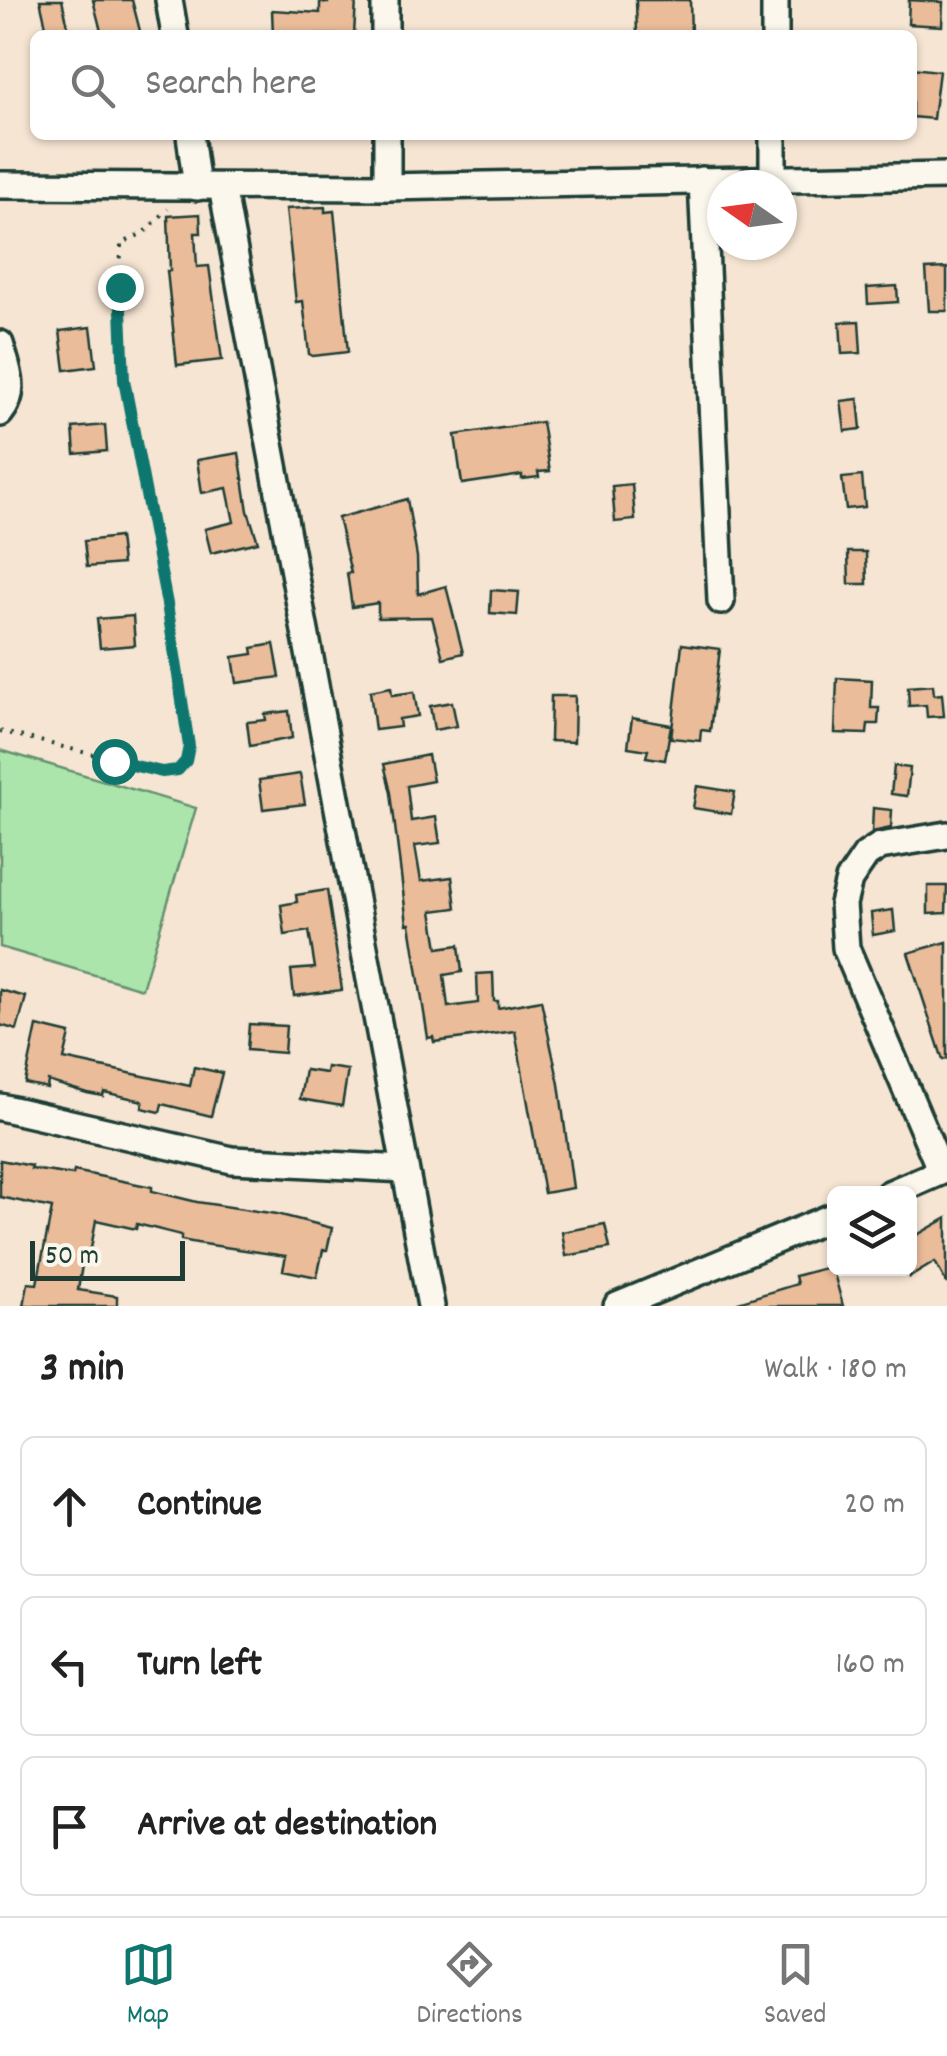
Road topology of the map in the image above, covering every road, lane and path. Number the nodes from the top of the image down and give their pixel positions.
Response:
1 (170, 0) edge
2 (385, 0) edge
3 (775, 0) edge
4 (174, 30) edge
5 (385, 30) edge
6 (775, 30) edge
7 (191, 140) edge
8 (387, 140) edge
9 (773, 140) edge
10 (772, 170) edge
11 (947, 176) edge
12 (797, 178) edge
13 (702, 180) junction
14 (707, 180) edge
15 (0, 185) edge
16 (199, 187) junction
17 (388, 188) junction
18 (0, 344) edge
19 (0, 412) edge
20 (721, 602) dead end
21 (0, 731) edge
22 (947, 835) edge
23 (0, 1106) edge
24 (405, 1169) junction
25 (944, 1170) edge
26 (908, 1186) edge
27 (827, 1219) edge
28 (431, 1306) edge
29 (617, 1306) edge

1 - 4 street
2 - 5 street
3 - 6 street
7 - 16 street
8 - 17 street
9 - 10 street
11 - 12 street
13 - 14 street
13 - 17 street
13 - 20 street
15 - 16 street
16 - 17 street
16 - 21 path
16 - 24 street
18 - 19 street
22 - 25 street
23 - 24 street
24 - 28 street
25 - 26 street
27 - 29 street

